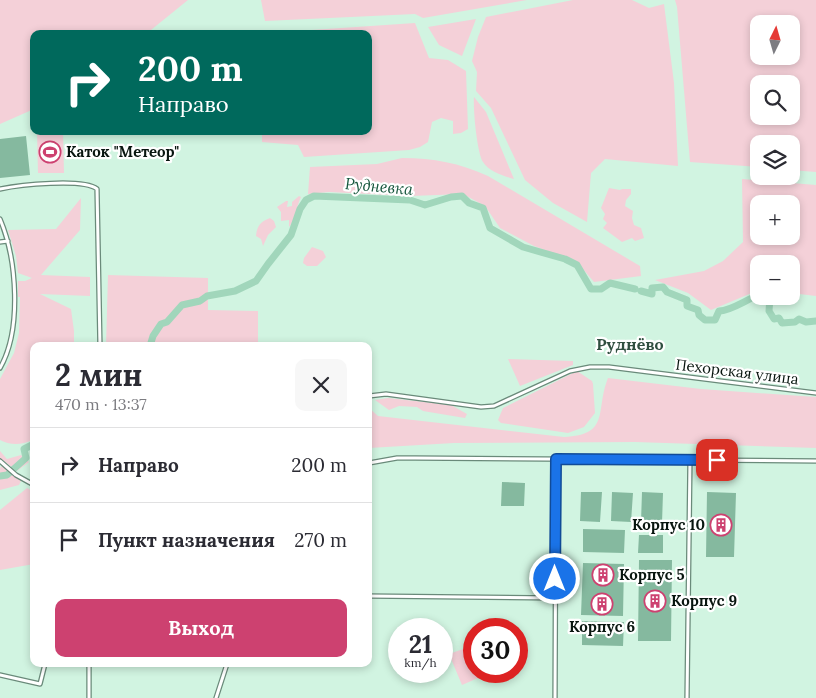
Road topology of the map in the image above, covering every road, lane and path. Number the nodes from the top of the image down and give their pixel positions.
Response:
1 (0, 188) edge
2 (0, 219) edge
3 (8, 241) junction
4 (0, 242) edge
5 (100, 342) edge
6 (0, 368) edge
7 (816, 393) edge
8 (372, 396) edge
9 (556, 459) junction
10 (690, 460) junction
11 (0, 461) edge
12 (816, 461) edge
13 (372, 462) edge
14 (30, 483) edge
15 (372, 596) edge
16 (555, 598) junction
17 (44, 667) edge
18 (89, 667) edge
19 (226, 667) edge
20 (0, 675) edge
21 (89, 698) edge
22 (216, 698) edge
23 (554, 698) edge
24 (687, 698) edge

1 - 5 street
2 - 3 street
3 - 4 street
3 - 6 street
7 - 8 street, Пехорская улица
9 - 10 street
9 - 13 street
9 - 16 street
10 - 12 street
10 - 24 street
11 - 14 street
15 - 16 street
16 - 23 street
17 - 20 street
18 - 21 street
19 - 22 street

